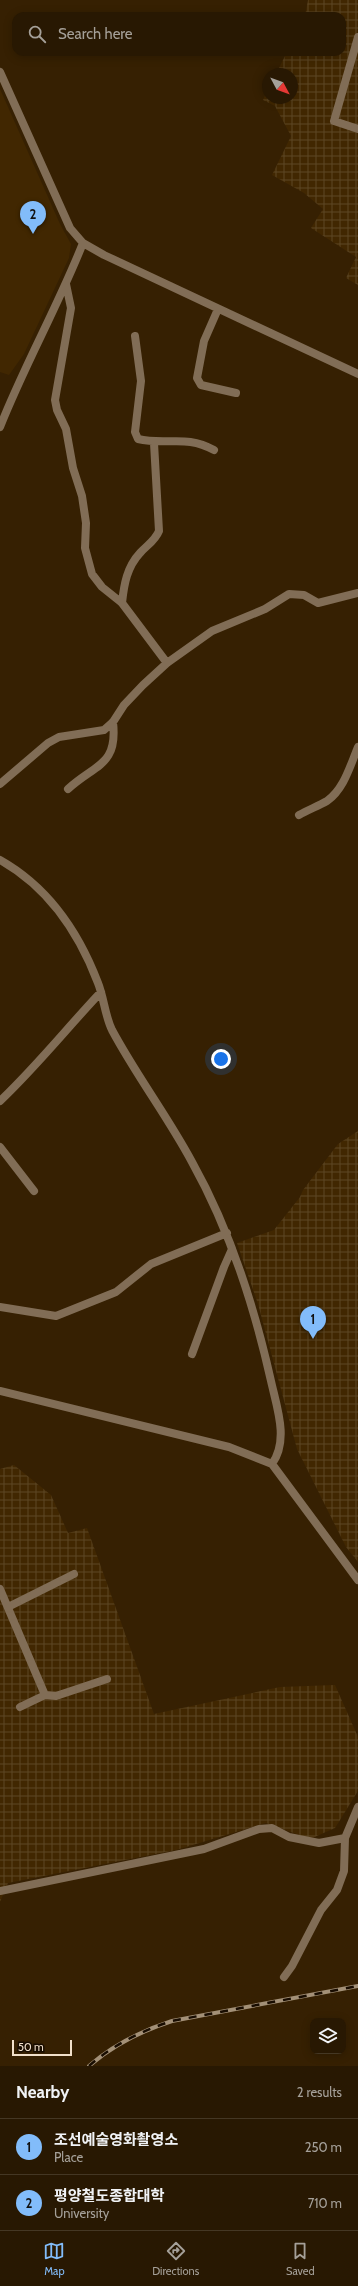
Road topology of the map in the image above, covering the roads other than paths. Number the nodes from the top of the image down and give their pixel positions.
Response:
1 (358, 37) edge
2 (0, 72) edge
3 (358, 129) edge
4 (83, 243) junction
5 (66, 284) junction
6 (218, 309) junction
7 (134, 336) dead end
8 (358, 374) edge
9 (236, 393) dead end
10 (0, 427) edge
11 (154, 443) junction
12 (214, 450) dead end
13 (358, 593) edge
14 (122, 603) junction
15 (167, 663) junction
16 (113, 722) junction
17 (358, 747) edge
18 (0, 784) edge
19 (68, 789) dead end
20 (299, 815) dead end
21 (0, 860) edge
22 (101, 992) junction
23 (0, 1101) edge
24 (0, 1147) edge
25 (34, 1191) dead end
26 (227, 1233) junction
27 (232, 1249) junction
28 (0, 1307) edge
29 (192, 1354) dead end
30 (0, 1391) edge
31 (272, 1464) junction
32 (74, 1574) dead end
33 (358, 1580) edge
34 (0, 1588) edge
35 (8, 1607) junction
36 (107, 1679) dead end
37 (45, 1695) junction
38 (20, 1707) dead end
39 (358, 1807) edge
40 (345, 1838) junction
41 (0, 1891) edge
42 (284, 1977) dead end

1 - 3 street
2 - 4 street
4 - 5 street
4 - 6 street
5 - 10 street
5 - 14 street
6 - 8 street
6 - 9 street
7 - 11 street
11 - 12 street
11 - 14 street
13 - 15 street
14 - 15 street
15 - 16 street
16 - 18 street
16 - 19 street
17 - 20 street
21 - 22 street
22 - 23 street
22 - 26 street
24 - 25 street
26 - 27 street
26 - 28 street
27 - 29 street
27 - 31 street
30 - 31 street
31 - 33 street
32 - 35 street
34 - 35 street
35 - 37 street
36 - 37 street
37 - 38 street
39 - 40 street
40 - 41 street
40 - 42 street

